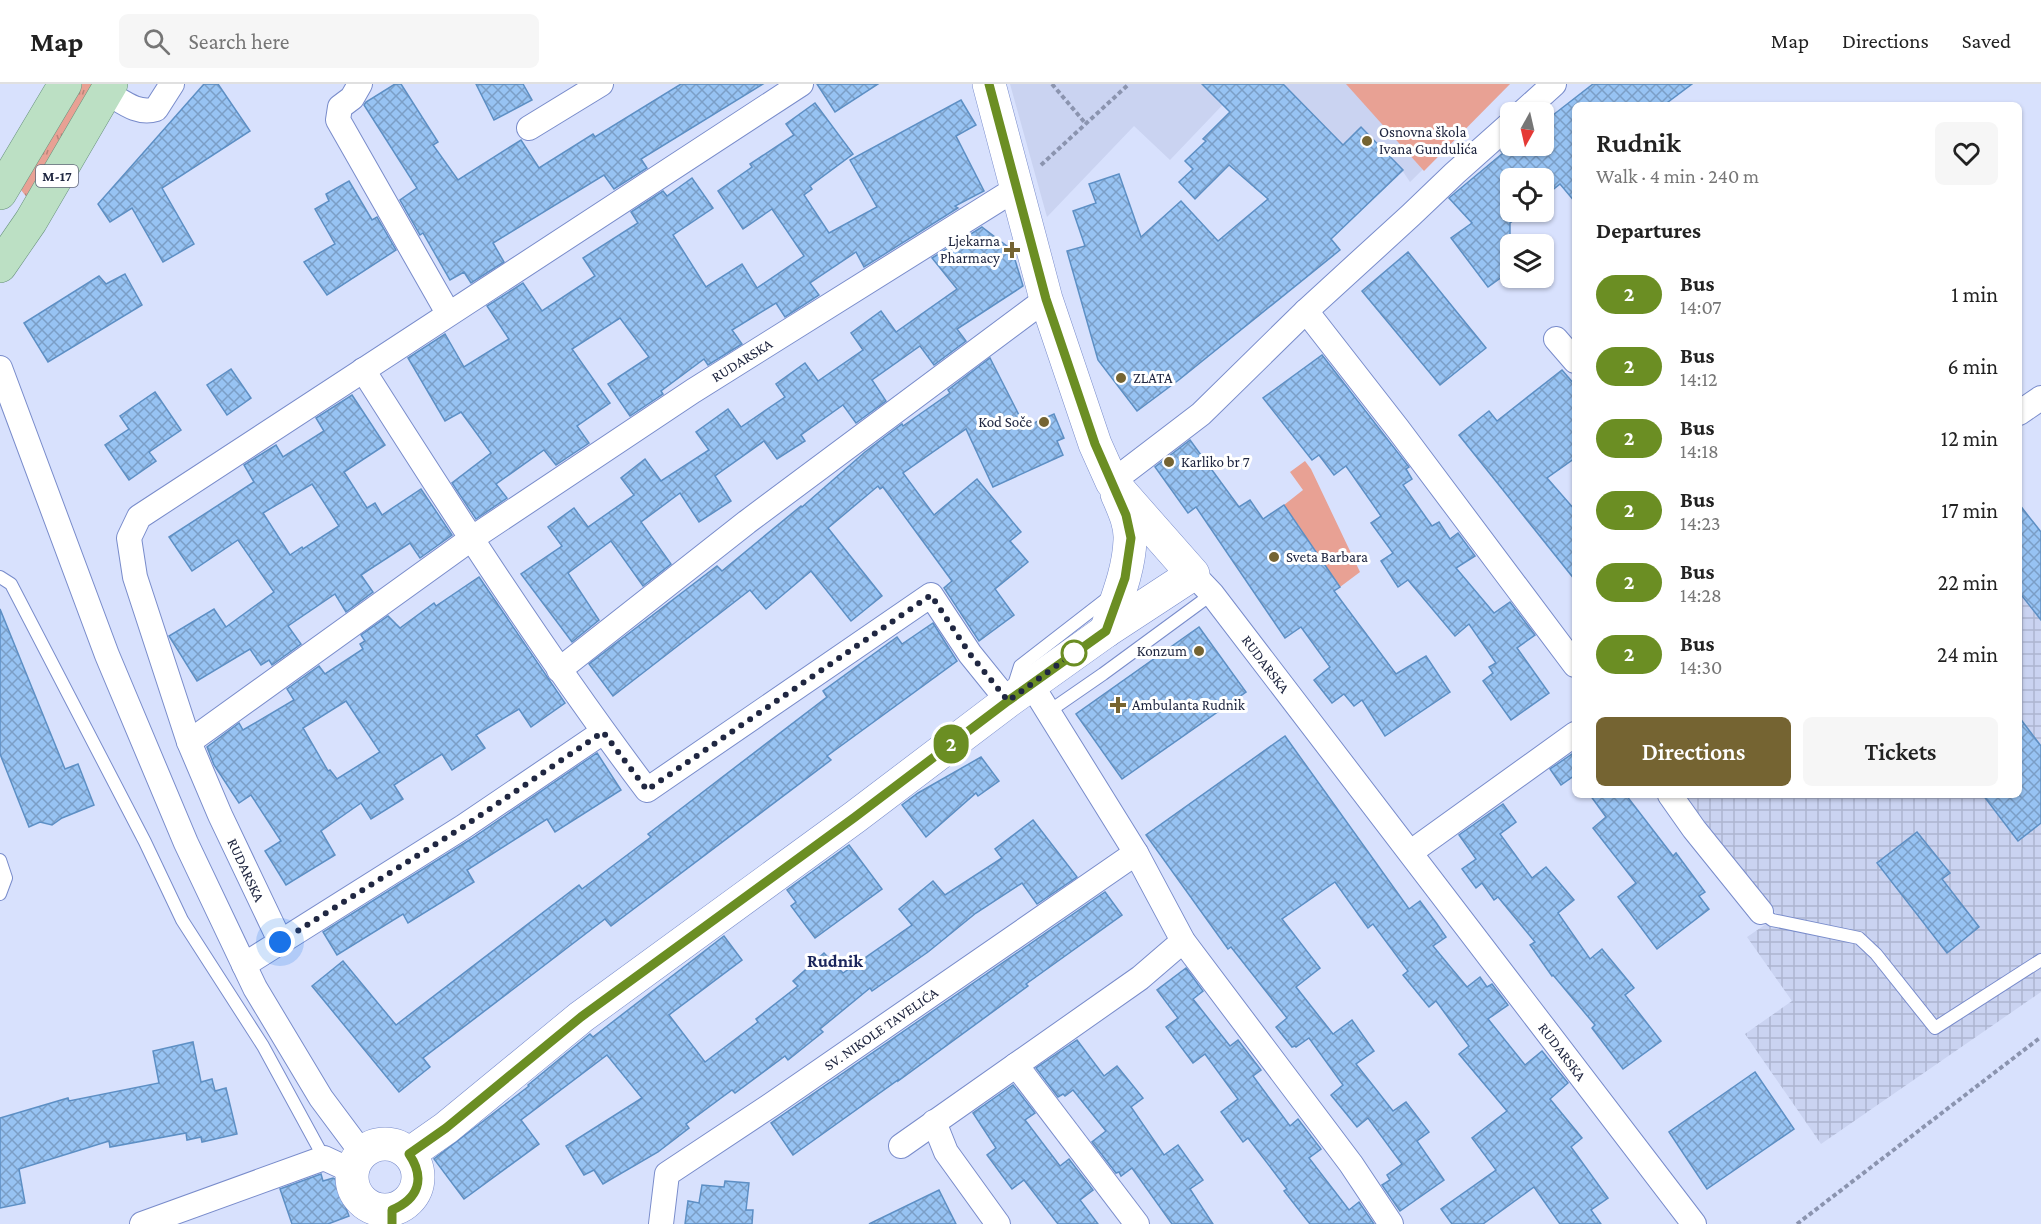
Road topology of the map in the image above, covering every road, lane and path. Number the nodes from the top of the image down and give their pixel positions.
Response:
1 (65, 84) edge
2 (172, 84) edge
3 (360, 84) edge
4 (601, 84) edge
5 (801, 84) edge
6 (989, 84) edge
7 (1052, 84) edge
8 (1129, 84) edge
9 (1554, 84) edge
10 (108, 88) edge
11 (1534, 102) edge
12 (1086, 124) junction
13 (529, 128) dead end
14 (1500, 133) edge
15 (1017, 188) junction
16 (0, 193) edge
17 (0, 266) edge
18 (1046, 299) junction
19 (1306, 311) junction
20 (448, 313) junction
21 (1556, 339) dead end
22 (1572, 358) edge
23 (0, 368) edge
24 (363, 369) junction
25 (2041, 398) edge
26 (2022, 411) edge
27 (1112, 482) junction
28 (471, 539) junction
29 (0, 577) edge
30 (1125, 578) junction
31 (1202, 584) junction
32 (1106, 631) junction
33 (1572, 661) edge
34 (559, 670) junction
35 (1016, 695) junction
36 (1048, 712) junction
37 (603, 732) junction
38 (1572, 736) edge
39 (189, 742) junction
40 (1672, 798) edge
41 (1411, 852) junction
42 (1136, 853) junction
43 (0, 860) edge
44 (0, 894) edge
45 (1761, 912) joint
46 (1183, 941) junction
47 (280, 942) junction
48 (2041, 960) edge
49 (244, 965) junction
50 (2041, 1038) edge
51 (1016, 1065) junction
52 (934, 1122) junction
53 (901, 1146) dead end
54 (409, 1154) junction
55 (346, 1161) junction
56 (392, 1217) edge
57 (142, 1224) edge
58 (661, 1224) edge
59 (998, 1224) edge
60 (1137, 1224) edge
61 (1390, 1224) edge
62 (1694, 1224) edge
63 (1797, 1224) edge

1 - 16 main road, M-17
2 - 10 street
3 - 20 street
4 - 13 street
5 - 20 street, RUDARSKA
6 - 15 street, RUDARSKA
7 - 12 path
8 - 12 path
9 - 11 street
10 - 17 main road, M-17
12 - 15 path
14 - 19 street
15 - 18 street, RUDARSKA
15 - 28 street, RUDARSKA
18 - 27 street, RUDARSKA
18 - 34 street
19 - 27 street
19 - 33 street
20 - 24 street, RUDARSKA
21 - 22 street
23 - 49 street
24 - 28 street
24 - 39 street, RUDARSKA
25 - 26 street
27 - 30 street
27 - 31 street, RUDARSKA
28 - 34 street
28 - 39 street, RUDARSKA
29 - 55 lane
30 - 32 street
30 - 35 lane
31 - 32 street
31 - 36 lane
31 - 41 street, RUDARSKA
32 - 35 street
34 - 37 street
35 - 36 street
35 - 37 street
35 - 54 street
36 - 42 street
37 - 47 street
38 - 41 street
39 - 47 street, RUDARSKA
40 - 45 street
41 - 62 street, RUDARSKA
42 - 46 street
42 - 58 street, SV. NIKOLE TAVELIĆA
43 - 44 lane
45 - 48 lane
46 - 51 street
46 - 61 street
47 - 49 street
49 - 55 street
50 - 63 path
51 - 52 street
51 - 60 street
52 - 53 street
52 - 59 street
54 - 55 street
54 - 56 street
55 - 56 street
55 - 57 street

